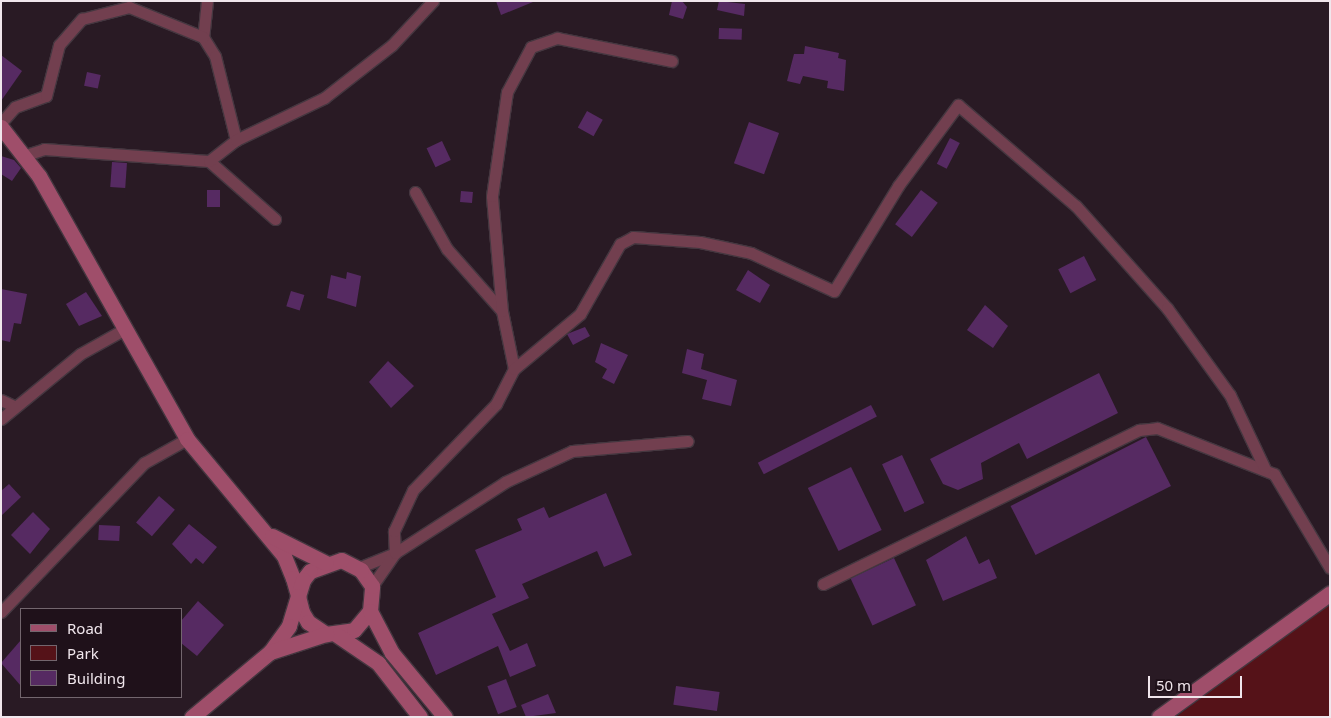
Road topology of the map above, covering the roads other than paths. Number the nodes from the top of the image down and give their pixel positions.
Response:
1 (207, 1) edge
2 (433, 1) edge
3 (203, 37) junction
4 (672, 61) dead end
5 (1, 122) edge
6 (1, 126) edge
7 (236, 140) junction
8 (26, 155) junction
9 (209, 161) junction
10 (415, 192) dead end
11 (275, 219) dead end
12 (502, 311) junction
13 (122, 330) junction
14 (514, 369) junction
15 (1, 400) edge
16 (14, 406) junction
17 (1, 419) edge
18 (187, 439) junction
19 (688, 441) dead end
20 (1265, 469) junction
21 (256, 527) junction
22 (395, 553) junction
23 (326, 563) junction
24 (358, 568) junction
25 (1330, 568) edge
26 (823, 584) dead end
27 (372, 586) junction
28 (1330, 593) edge
29 (298, 596) junction
30 (370, 611) junction
31 (1, 612) edge
32 (332, 634) junction
33 (270, 652) junction
34 (192, 717) edge
35 (420, 717) edge
36 (445, 717) edge
37 (1159, 717) edge

1 - 3 street
2 - 7 street
3 - 5 street
3 - 7 street
4 - 12 street
6 - 8 street
7 - 9 street
8 - 9 street
8 - 13 street
9 - 11 street
10 - 12 street
12 - 14 street
13 - 16 street
13 - 18 street
14 - 20 street
14 - 22 street
15 - 16 street
16 - 17 street
18 - 21 street
18 - 31 street
19 - 22 street
20 - 25 street
20 - 26 street
21 - 23 street
21 - 29 street
22 - 24 street
22 - 27 street
23 - 24 street
23 - 29 street
24 - 27 street
27 - 30 street
28 - 37 street
29 - 32 street
29 - 33 street
30 - 32 street
30 - 36 street
32 - 33 street
32 - 35 street
33 - 34 street

